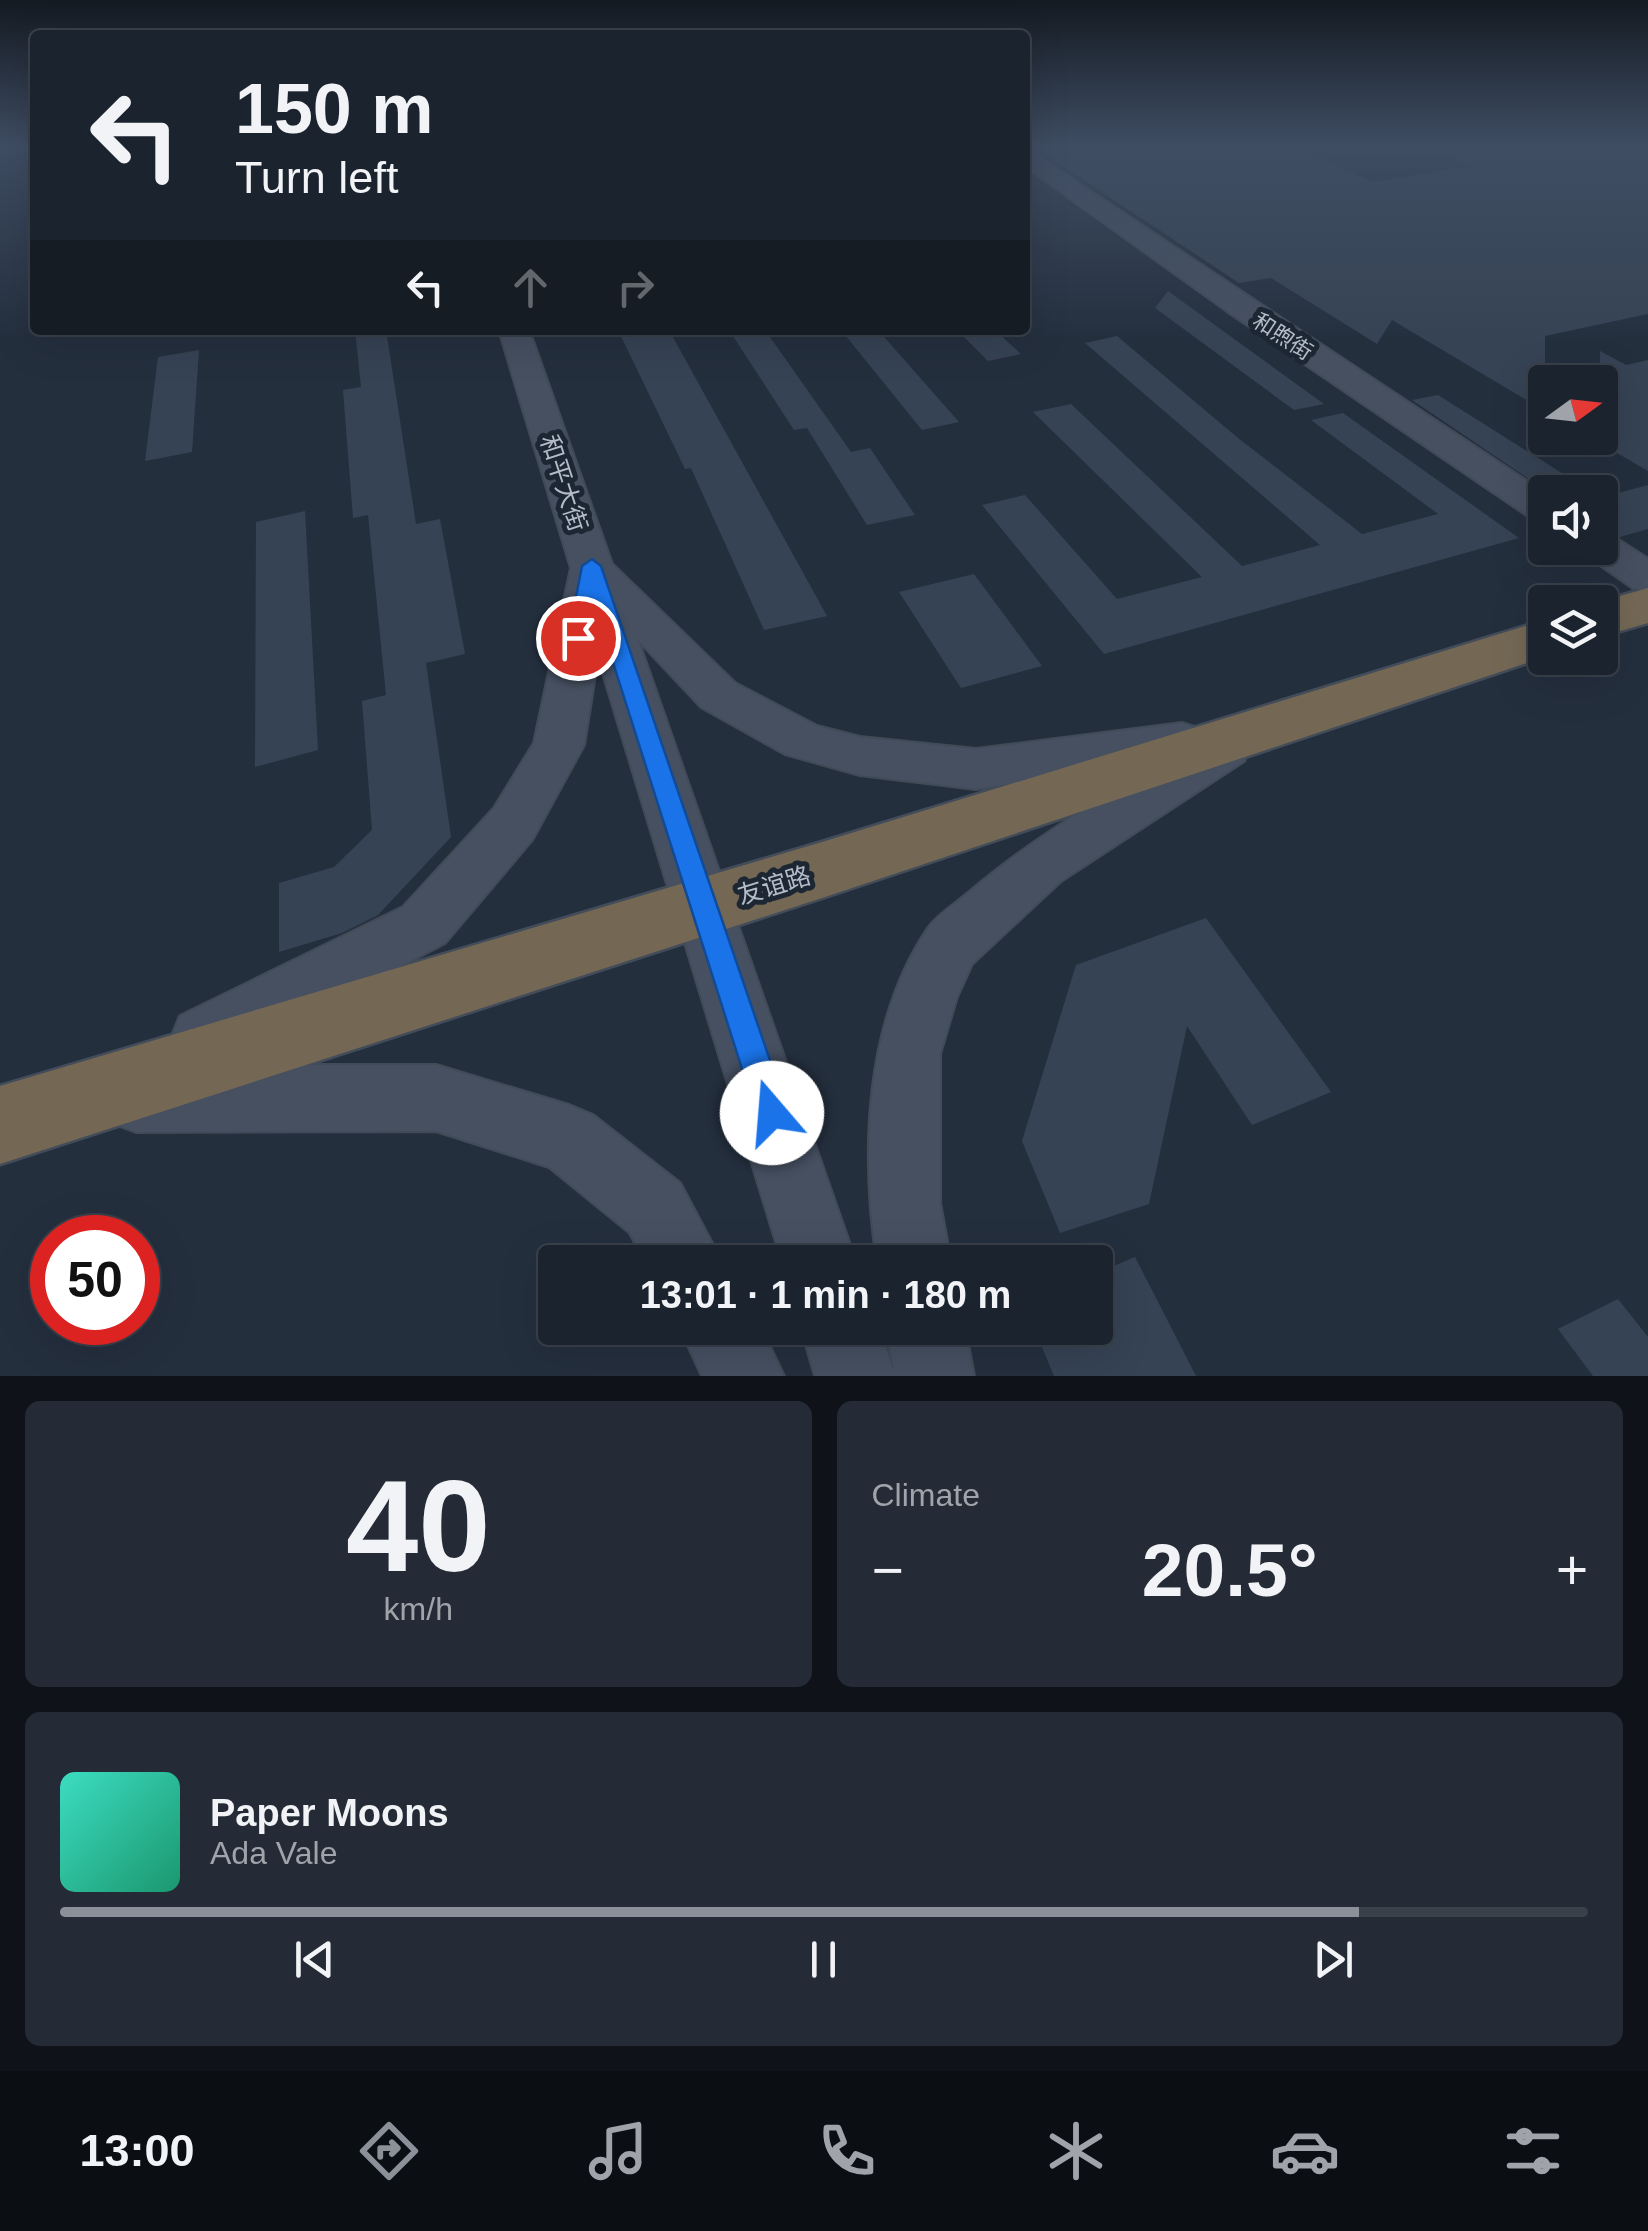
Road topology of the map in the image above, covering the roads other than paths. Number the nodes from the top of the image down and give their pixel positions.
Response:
1 (1104, 211) edge
2 (516, 335) edge
3 (1528, 499) edge
4 (1618, 558) edge
5 (592, 566) junction
6 (1648, 578) edge
7 (1648, 605) edge
8 (1618, 614) edge
9 (1528, 643) edge
10 (1247, 734) junction
11 (703, 907) junction
12 (82, 1099) junction
13 (0, 1125) edge
14 (675, 1245) edge
15 (813, 1245) edge
16 (911, 1245) edge
17 (728, 1345) edge
18 (845, 1345) edge
19 (929, 1345) edge
20 (744, 1376) edge
21 (855, 1376) edge
22 (934, 1376) edge

1 - 3 main road, 和煦街
2 - 5 main road, 和平大街
4 - 6 main road
5 - 10 main road
5 - 11 main road, 和平大街
5 - 12 main road
7 - 8 highway
9 - 10 highway, 友谊路
10 - 11 highway, 友谊路
10 - 16 main road
11 - 12 highway, 友谊路
11 - 15 main road, 和平大街
12 - 13 highway, 友谊路
12 - 14 main road
17 - 20 main road
18 - 21 main road
19 - 22 main road

